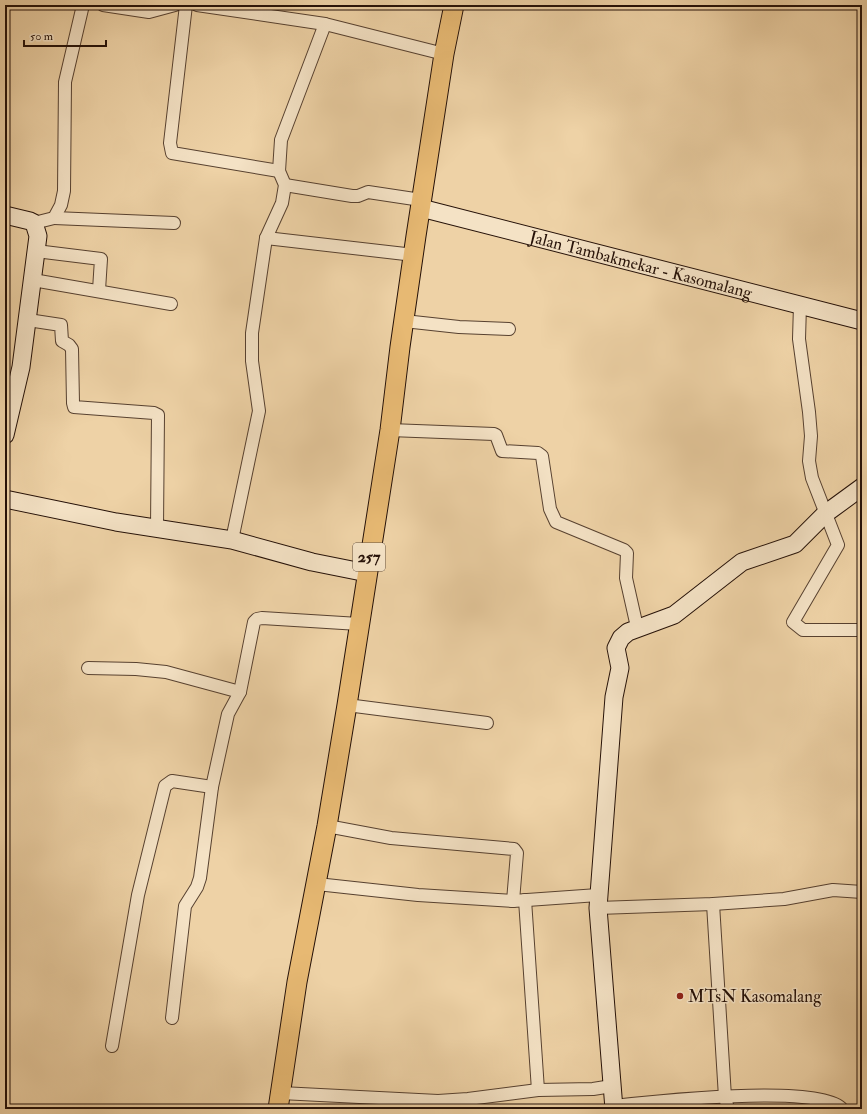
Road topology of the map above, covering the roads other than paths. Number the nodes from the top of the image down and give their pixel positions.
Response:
1 (83, 5) edge
2 (103, 5) edge
3 (175, 5) edge
4 (186, 5) edge
5 (198, 5) edge
6 (454, 5) edge
7 (325, 24) junction
8 (444, 54) junction
9 (280, 172) junction
10 (285, 185) junction
11 (421, 204) junction
12 (5, 215) edge
13 (54, 218) junction
14 (34, 223) junction
15 (174, 223) dead end
16 (266, 238) junction
17 (36, 251) junction
18 (414, 255) junction
19 (33, 280) junction
20 (99, 290) junction
21 (171, 304) dead end
22 (800, 305) junction
23 (28, 320) junction
24 (404, 320) junction
25 (862, 321) edge
26 (508, 329) dead end
27 (390, 430) junction
28 (5, 435) edge
29 (862, 487) edge
30 (5, 499) edge
31 (825, 514) junction
32 (157, 527) junction
33 (232, 540) junction
34 (367, 573) junction
35 (359, 624) junction
36 (637, 627) junction
37 (862, 630) edge
38 (88, 668) dead end
39 (240, 692) junction
40 (347, 705) junction
41 (487, 723) dead end
42 (212, 787) junction
43 (328, 826) junction
44 (317, 884) junction
45 (862, 892) edge
46 (519, 900) junction
47 (598, 902) junction
48 (713, 904) junction
49 (172, 1018) dead end
50 (112, 1046) dead end
51 (612, 1086) junction
52 (538, 1090) junction
53 (280, 1101) edge
54 (727, 1103) edge
55 (614, 1108) edge
56 (842, 1109) edge

1 - 13 street
2 - 3 street
4 - 9 street
5 - 7 street
6 - 8 main road, 257
7 - 8 street
7 - 9 street
8 - 11 main road, 257
9 - 10 street
10 - 11 street
10 - 16 street
11 - 18 main road, 257
11 - 22 street, Jalan Tambakmekar - Kasomalang
12 - 14 street
13 - 14 street
13 - 15 street
14 - 17 street
16 - 18 street
16 - 33 street
17 - 19 street
17 - 20 street
18 - 24 main road, 257
19 - 20 street
19 - 23 street
20 - 21 street
22 - 25 street, Jalan Tambakmekar - Kasomalang
22 - 31 street
23 - 28 street
23 - 32 street
24 - 26 street
24 - 27 main road, 257
27 - 34 main road, 257
27 - 36 street
29 - 31 street
30 - 32 street
31 - 36 street
31 - 37 street
32 - 33 street
33 - 34 street
34 - 35 main road, 257
35 - 39 street
35 - 40 main road, 257
36 - 47 street
38 - 39 street
39 - 42 street
40 - 41 street
40 - 43 main road, 257
42 - 49 street
42 - 50 street
43 - 44 main road, 257
43 - 46 street
44 - 46 street
44 - 53 main road, 257
45 - 48 street
46 - 47 street
46 - 52 street
47 - 48 street
47 - 51 street
48 - 54 street
51 - 52 street
51 - 55 street
52 - 53 street
54 - 55 street
54 - 56 street

